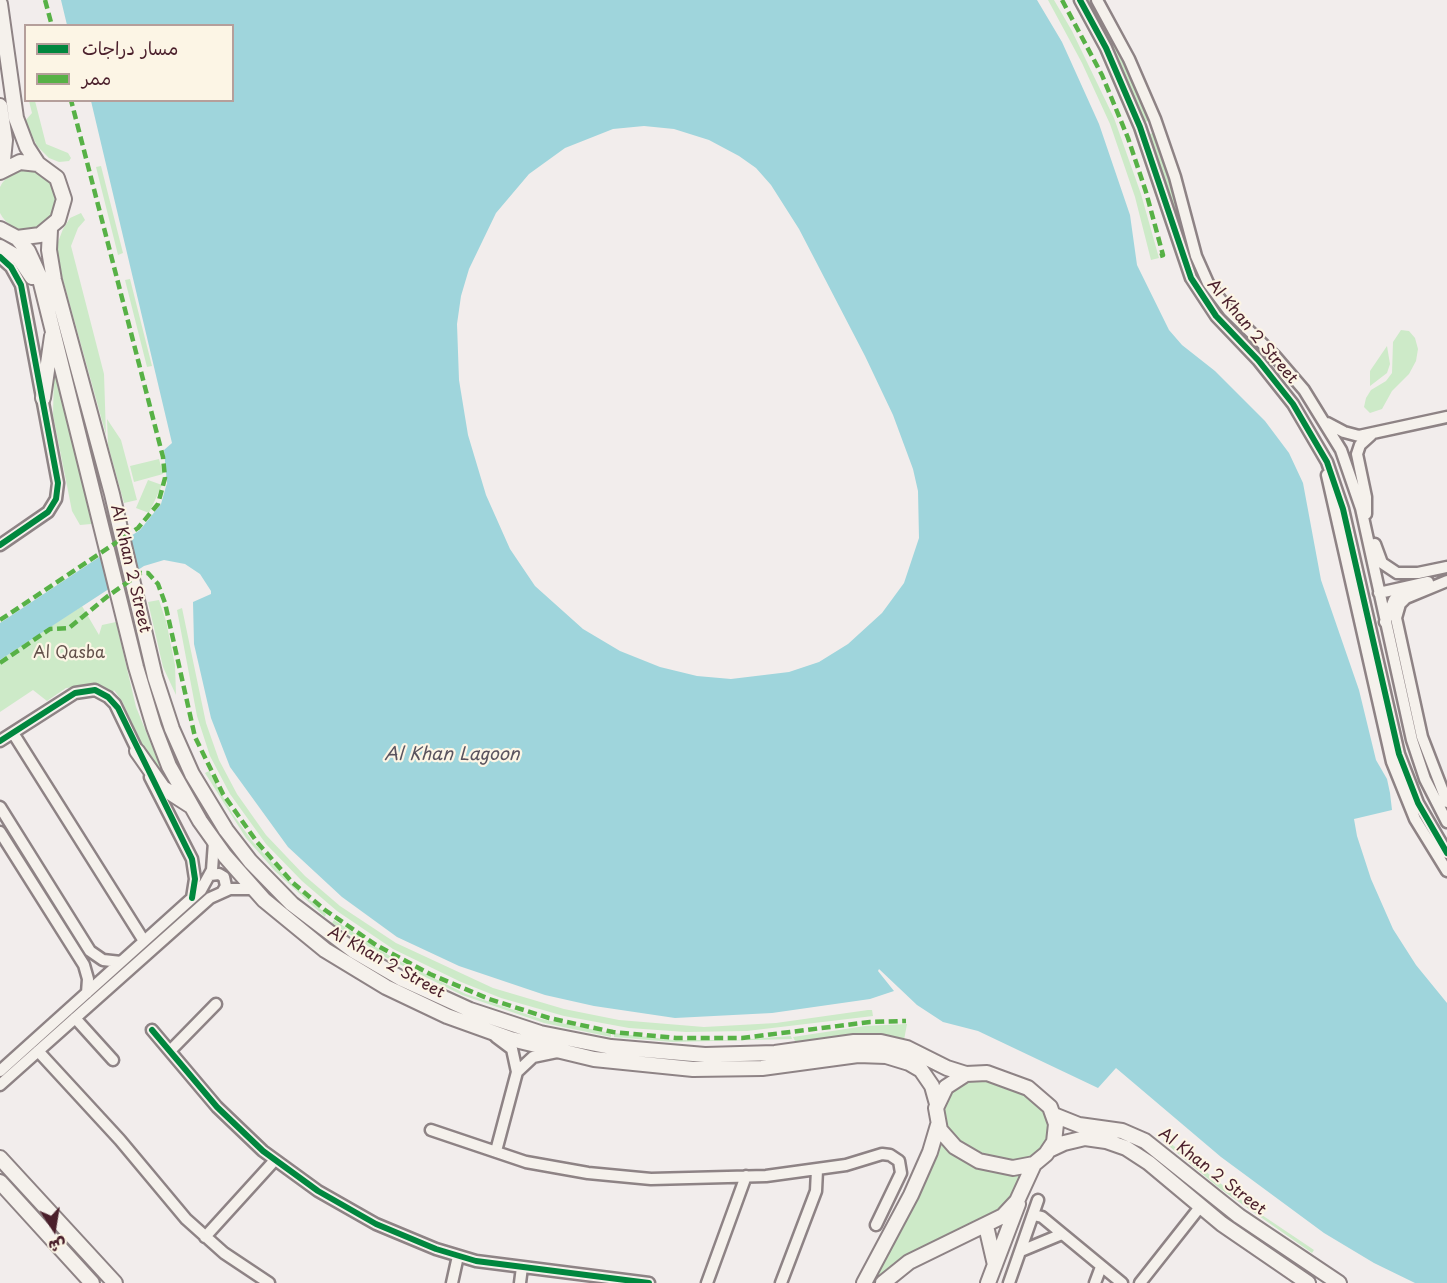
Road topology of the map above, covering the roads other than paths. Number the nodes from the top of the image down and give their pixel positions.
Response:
1 (1080, 0) edge
2 (1097, 0) edge
3 (0, 12) edge
4 (0, 106) edge
5 (1, 125) edge
6 (38, 164) junction
7 (1, 171) edge
8 (1, 230) edge
9 (50, 230) junction
10 (17, 238) junction
11 (1192, 242) junction
12 (1178, 245) junction
13 (0, 247) edge
14 (14, 254) junction
15 (0, 257) edge
16 (1198, 262) junction
17 (1186, 267) junction
18 (22, 292) junction
19 (48, 312) junction
20 (53, 328) junction
21 (43, 398) junction
22 (1447, 417) edge
23 (1327, 423) junction
24 (1372, 435) junction
25 (1327, 462) junction
26 (1364, 524) junction
27 (0, 545) edge
28 (1447, 567) edge
29 (1447, 579) edge
30 (1409, 586) junction
31 (1379, 593) junction
32 (1385, 622) junction
33 (1395, 667) junction
34 (1410, 678) junction
35 (13, 733) junction
36 (0, 741) edge
37 (137, 751) junction
38 (1421, 767) junction
39 (1404, 770) junction
40 (1435, 774) junction
41 (1401, 789) junction
42 (1447, 802) edge
43 (191, 806) junction
44 (0, 807) edge
45 (1447, 822) edge
46 (0, 832) edge
47 (214, 842) junction
48 (1447, 853) edge
49 (1447, 871) edge
50 (210, 875) junction
51 (253, 890) junction
52 (223, 891) junction
53 (192, 898) junction
54 (144, 941) junction
55 (97, 957) junction
56 (121, 962) junction
57 (86, 969) junction
58 (87, 993) junction
59 (216, 1004) dead end
60 (75, 1018) junction
61 (152, 1030) dead end
62 (491, 1033) junction
63 (38, 1051) junction
64 (170, 1051) junction
65 (557, 1052) junction
66 (113, 1060) dead end
67 (0, 1071) edge
68 (517, 1072) junction
69 (966, 1074) junction
70 (0, 1085) edge
71 (937, 1104) junction
72 (1054, 1115) junction
73 (938, 1125) junction
74 (431, 1130) dead end
75 (1049, 1150) junction
76 (496, 1151) junction
77 (1, 1156) edge
78 (275, 1160) junction
79 (1034, 1164) junction
80 (817, 1170) junction
81 (746, 1176) junction
82 (0, 1182) edge
83 (1022, 1190) junction
84 (1038, 1200) dead end
85 (1200, 1207) junction
86 (1034, 1215) junction
87 (876, 1225) dead end
88 (986, 1226) junction
89 (1062, 1234) junction
90 (204, 1237) junction
91 (1014, 1243) junction
92 (458, 1256) junction
93 (995, 1265) junction
94 (522, 1267) junction
95 (1101, 1267) junction
96 (92, 1283) edge
97 (115, 1283) edge
98 (269, 1283) edge
99 (452, 1283) edge
100 (520, 1283) edge
101 (649, 1283) edge
102 (707, 1283) edge
103 (781, 1283) edge
104 (864, 1283) edge
105 (884, 1283) edge
106 (988, 1283) edge
107 (1009, 1283) edge
108 (1095, 1283) edge
109 (1122, 1283) edge
110 (1140, 1283) edge
111 (1308, 1283) edge
112 (1339, 1283) edge

1 - 12 street, Al Khan 2 Street
2 - 11 street, Al Khan 2 Street
3 - 6 main road
4 - 5 main road
5 - 7 main road
6 - 7 main road
6 - 9 main road
8 - 10 main road
9 - 10 main road
9 - 69 main road, Al Khan 2 Street
10 - 19 main road, Al Khan 2 Street
11 - 12 street
11 - 16 street, Al Khan 2 Street
12 - 17 street, Al Khan 2 Street
13 - 14 main road
14 - 18 street
14 - 19 main road
15 - 18 street
16 - 17 street
16 - 23 street, Al Khan 2 Street
17 - 25 street, Al Khan 2 Street
18 - 21 street
19 - 20 main road, Al Khan 2 Street
20 - 21 main road
20 - 43 main road, Al Khan 2 Street
21 - 27 street
22 - 24 street
23 - 24 street
23 - 26 street, Al Khan 2 Street
24 - 26 street
25 - 39 street, Al Khan 2 Street
25 - 41 street
26 - 28 street
26 - 31 street, Al Khan 2 Street
29 - 30 street
29 - 34 street
30 - 31 street
30 - 32 street
31 - 32 street, Al Khan 2 Street
32 - 33 street, Al Khan 2 Street
33 - 34 street
33 - 38 street, Al Khan 2 Street
34 - 40 street
35 - 36 street
35 - 37 street
35 - 54 street
37 - 43 main road
37 - 53 street
38 - 40 street
38 - 45 street, Al Khan 2 Street
39 - 41 street
39 - 48 street, Al Khan 2 Street
40 - 42 street
41 - 49 street
43 - 47 main road, Al Khan 2 Street
44 - 55 street
46 - 57 street
47 - 50 street
47 - 51 main road, Al Khan 2 Street
50 - 52 street
50 - 53 street
51 - 52 street
51 - 62 main road, Al Khan 2 Street
52 - 60 street
53 - 54 street
54 - 56 street
55 - 56 street
55 - 57 street
56 - 58 street
57 - 58 street
58 - 67 street
59 - 64 street
60 - 63 street
60 - 66 street
61 - 64 street
62 - 65 main road, Al Khan 2 Street
62 - 68 street
63 - 70 street
63 - 90 street
64 - 78 street
65 - 68 street
65 - 71 main road, Al Khan 2 Street
68 - 76 street
69 - 71 main road
69 - 72 main road
71 - 73 main road
72 - 75 main road
72 - 112 main road, Al Khan 2 Street
73 - 79 main road
73 - 104 main road
74 - 76 street
75 - 79 main road
75 - 85 main road, Al Khan 2 Street
76 - 81 street
77 - 97 main road
78 - 90 street
78 - 92 street
79 - 83 main road
80 - 81 street
80 - 87 street
80 - 103 street
81 - 102 street
82 - 96 main road
83 - 88 main road
83 - 91 main road
84 - 86 street
85 - 110 street
85 - 111 main road, Al Khan 2 Street
86 - 89 street
86 - 91 street
88 - 93 main road
88 - 105 main road
89 - 91 street
89 - 95 street
90 - 98 street
91 - 93 main road
91 - 107 street
92 - 94 street
92 - 99 street
93 - 106 main road
94 - 100 street
94 - 101 street
95 - 108 street
95 - 109 street

